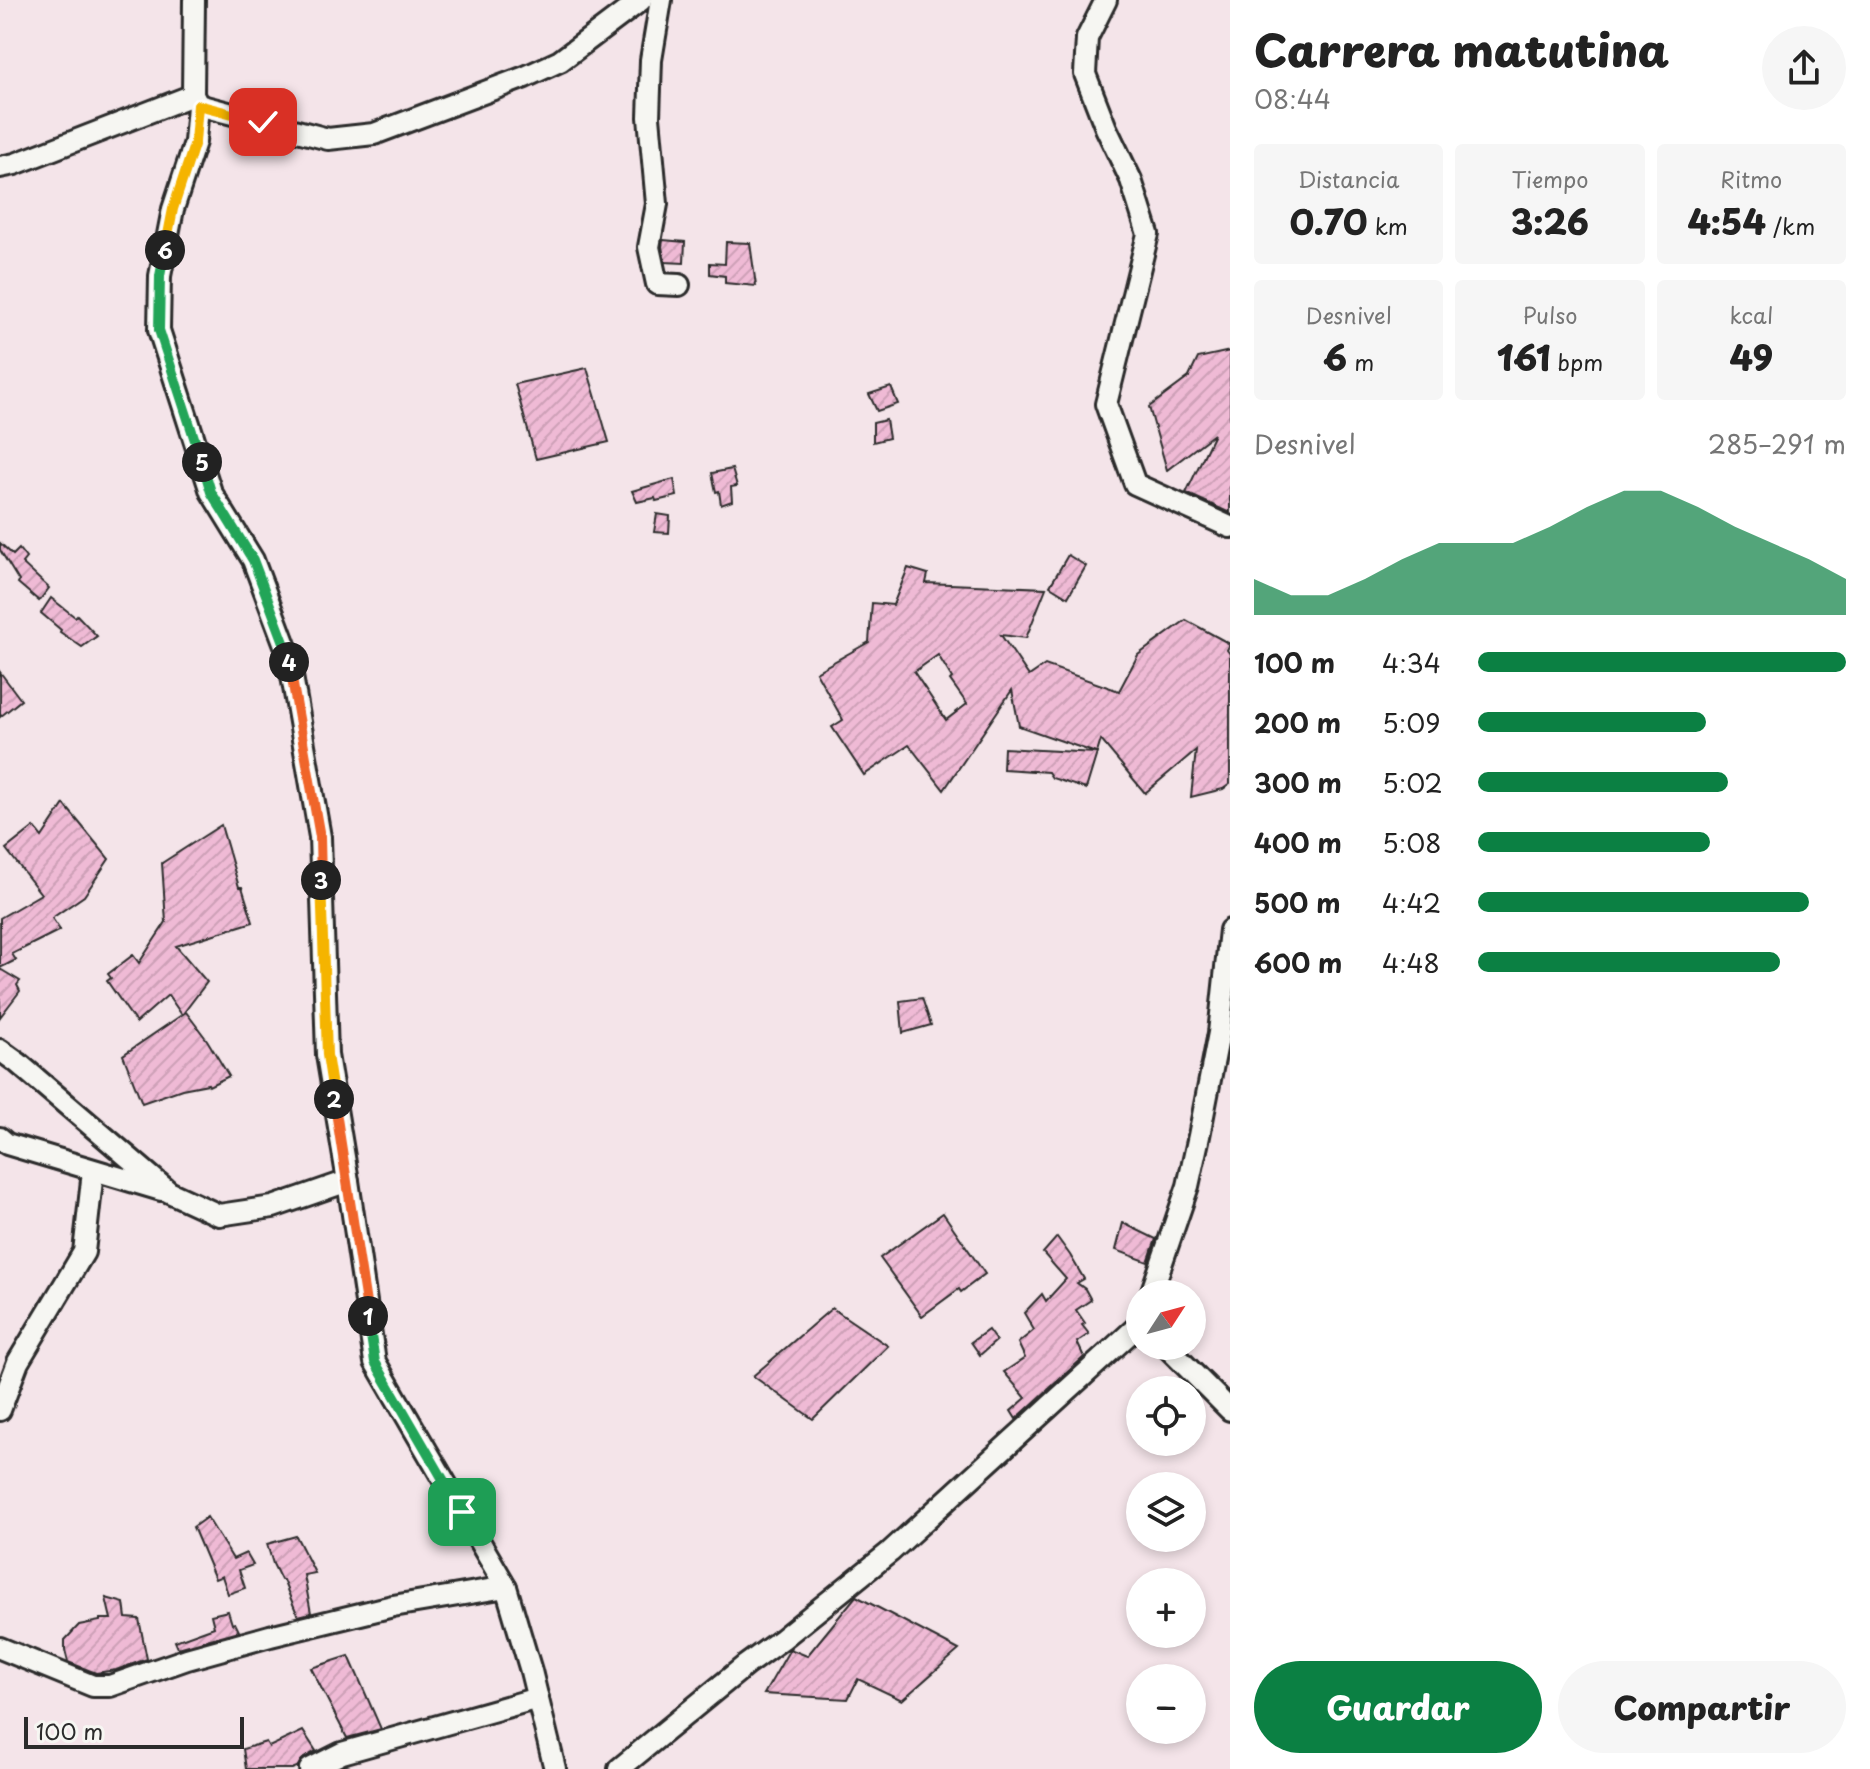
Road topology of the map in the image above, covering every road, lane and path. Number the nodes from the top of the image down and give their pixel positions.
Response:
1 (194, 0) edge
2 (641, 0) edge
3 (661, 0) edge
4 (1106, 0) edge
5 (195, 100) junction
6 (0, 167) edge
7 (679, 285) dead end
8 (1230, 527) edge
9 (1230, 930) edge
10 (0, 1050) edge
11 (0, 1138) edge
12 (93, 1171) junction
13 (348, 1181) junction
14 (169, 1192) junction
15 (1156, 1280) edge
16 (1126, 1337) edge
17 (1180, 1360) edge
18 (0, 1410) edge
19 (1230, 1410) edge
20 (506, 1587) junction
21 (0, 1648) edge
22 (538, 1698) junction
23 (310, 1769) edge
24 (555, 1769) edge
25 (619, 1769) edge

1 - 5 street
2 - 5 street
3 - 7 street
4 - 8 street
5 - 6 street
5 - 13 street
9 - 15 street
10 - 14 street
11 - 12 street
12 - 14 street
12 - 18 street
13 - 14 street
13 - 20 street
16 - 25 street
17 - 19 street
20 - 21 street
20 - 22 street
22 - 23 street
22 - 24 street

